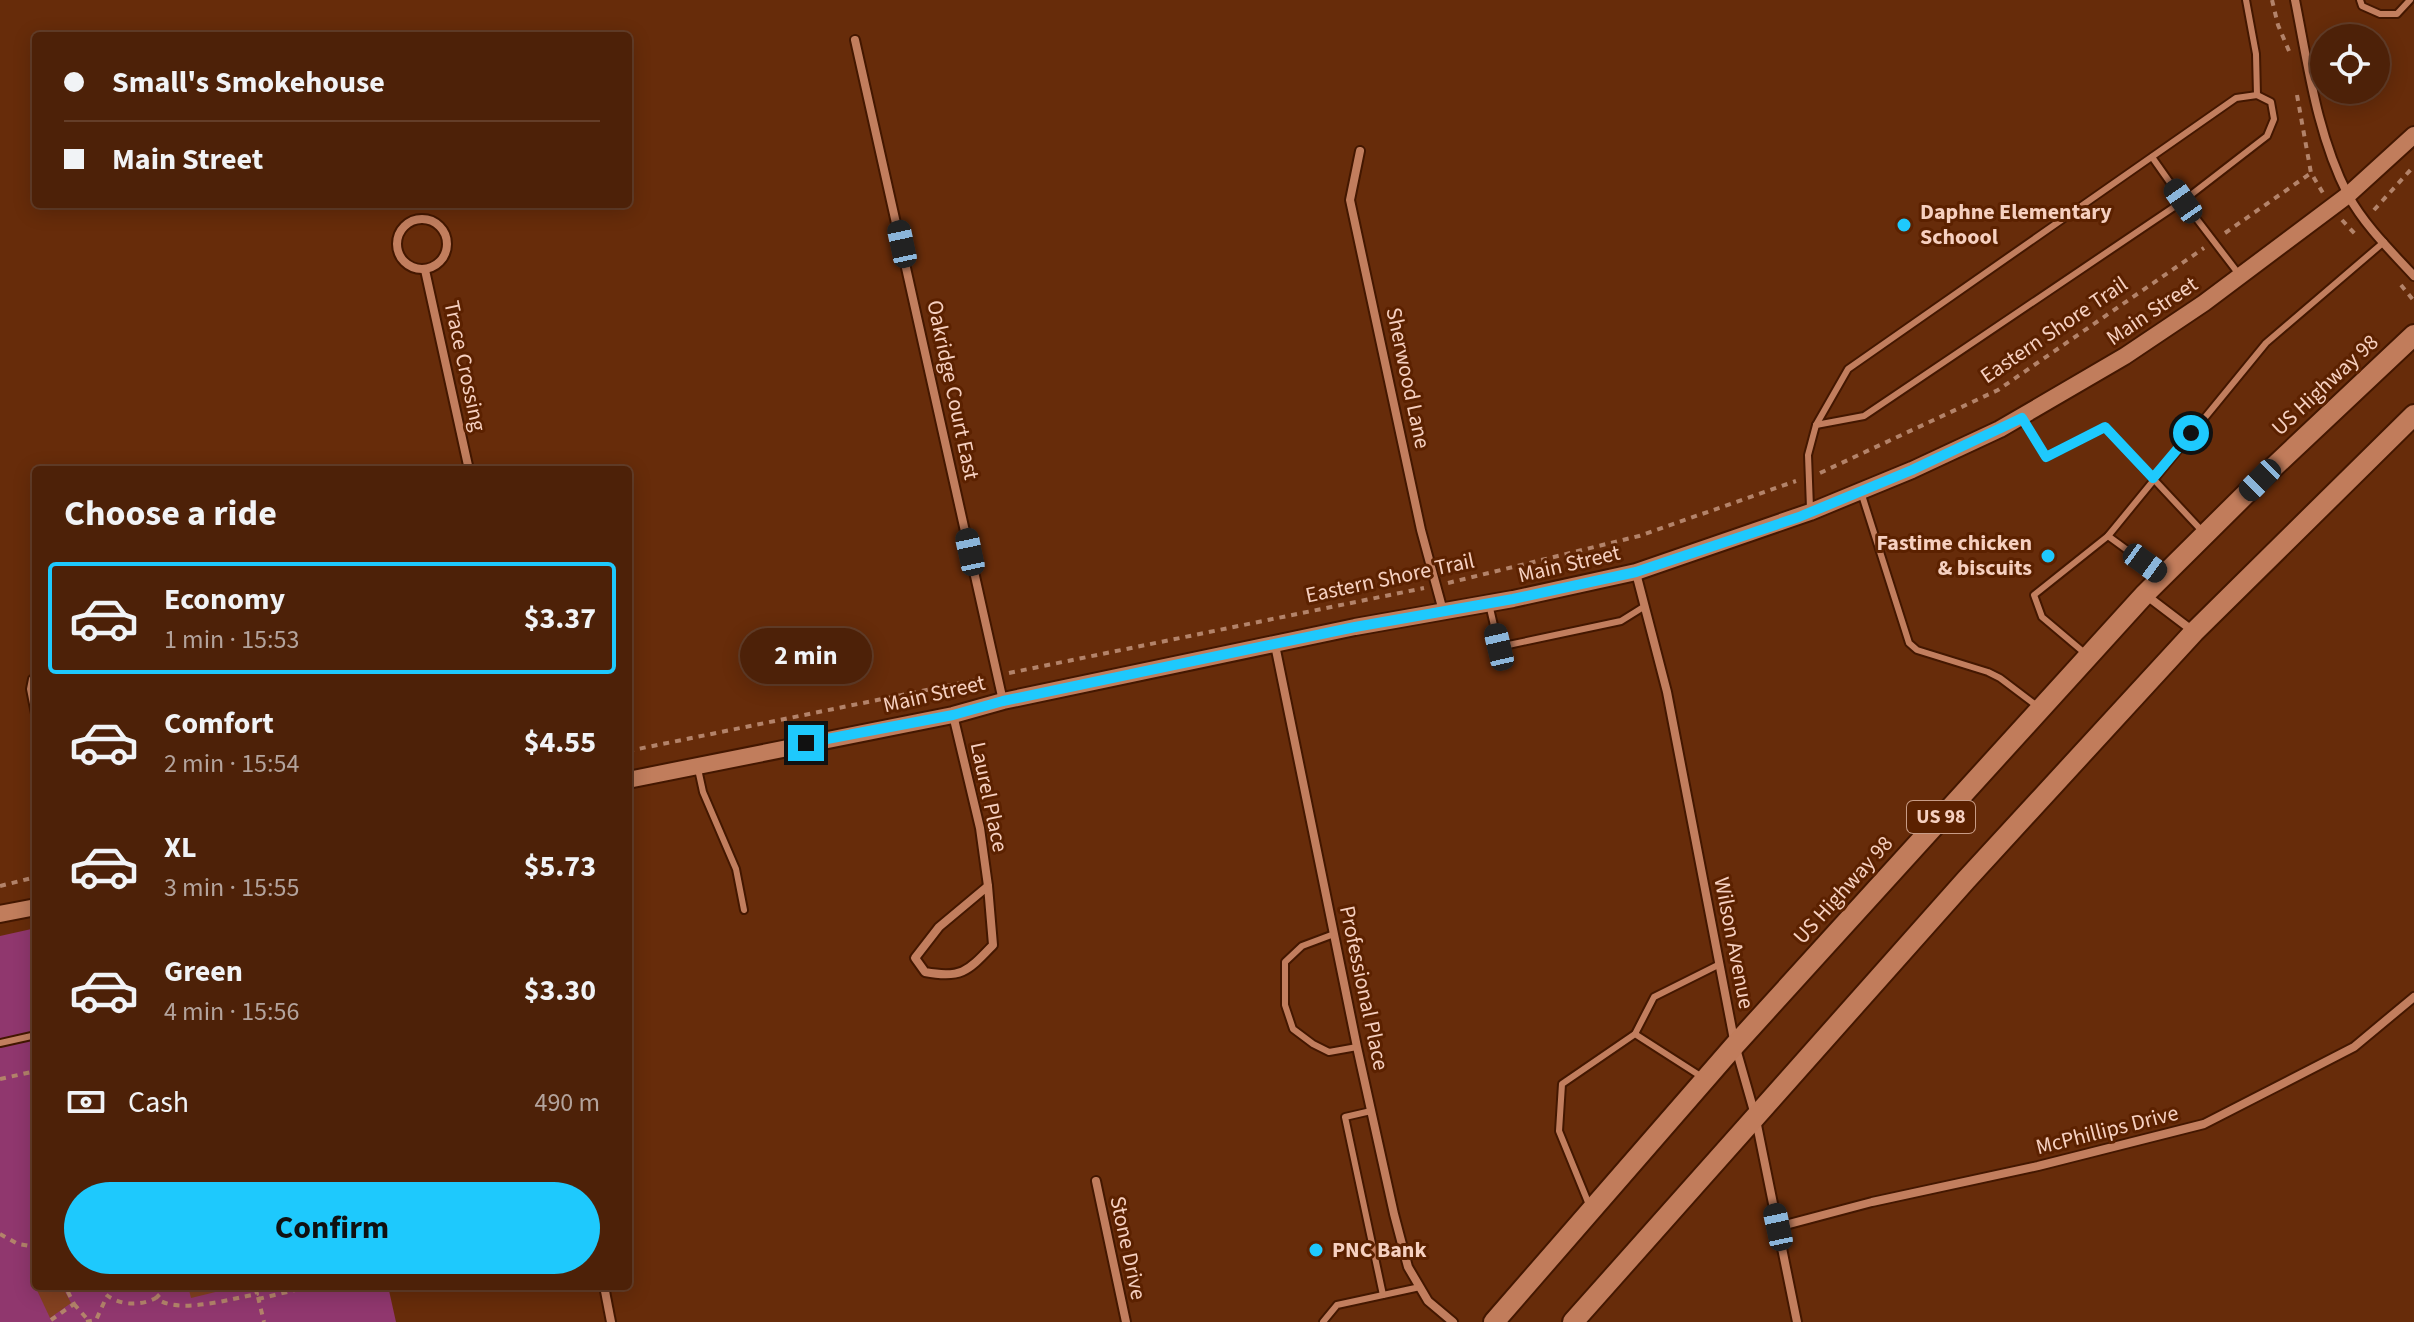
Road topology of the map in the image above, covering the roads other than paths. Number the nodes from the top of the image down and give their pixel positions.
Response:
1 (2246, 0) edge
2 (2295, 0) edge
3 (2360, 0) edge
4 (2410, 0) edge
5 (855, 40) dead end
6 (2257, 95) junction
7 (2414, 135) edge
8 (1360, 151) dead end
9 (2152, 157) junction
10 (2348, 195) junction
11 (2183, 201) junction
12 (2384, 242) junction
13 (425, 270) junction
14 (2241, 276) junction
15 (2414, 276) edge
16 (2414, 335) edge
17 (2414, 415) edge
18 (2022, 418) junction
19 (1816, 425) junction
20 (468, 466) edge
21 (2153, 478) junction
22 (1861, 492) junction
23 (1810, 512) junction
24 (2205, 534) junction
25 (2108, 536) junction
26 (1636, 572) junction
27 (2163, 576) junction
28 (2145, 594) junction
29 (1489, 604) junction
30 (1645, 606) junction
31 (1443, 612) junction
32 (2194, 632) junction
33 (1275, 645) junction
34 (2088, 656) junction
35 (32, 679) edge
36 (32, 699) edge
37 (1003, 701) junction
38 (2041, 709) junction
39 (953, 715) junction
40 (698, 765) junction
41 (632, 779) edge
42 (988, 886) junction
43 (32, 908) edge
44 (744, 910) dead end
45 (0, 914) edge
46 (1334, 934) junction
47 (1720, 964) junction
48 (2414, 997) edge
49 (1635, 1034) junction
50 (32, 1036) edge
51 (0, 1043) edge
52 (1735, 1045) junction
53 (1357, 1047) junction
54 (1705, 1079) junction
55 (1371, 1111) junction
56 (1755, 1115) junction
57 (1096, 1181) dead end
58 (1591, 1211) junction
59 (1778, 1227) junction
60 (1420, 1287) junction
61 (605, 1290) edge
62 (1383, 1295) junction
63 (611, 1322) edge
64 (1126, 1322) edge
65 (1323, 1322) edge
66 (1453, 1322) edge
67 (1494, 1322) edge
68 (1573, 1322) edge
69 (1797, 1322) edge

1 - 6 lane
2 - 10 street
3 - 4 lane
5 - 37 street, Oakridge Court East
6 - 9 lane
6 - 11 lane
7 - 10 main road, Main Street
8 - 31 street, Sherwood Lane
9 - 11 lane
9 - 19 lane
10 - 12 street
10 - 14 main road, Main Street
11 - 14 lane
11 - 19 lane
12 - 15 street
12 - 21 lane
13 - 13 street
13 - 20 street, Trace Crossing
14 - 18 main road, Main Street
16 - 24 main road, US Highway 98 / US 98
17 - 32 main road, US 98
18 - 21 lane
18 - 22 main road, Main Street
19 - 23 lane
21 - 24 lane
21 - 25 lane
22 - 23 main road, Main Street
22 - 38 lane
23 - 26 main road, Main Street
24 - 27 main road, US Highway 98 / US 98
25 - 27 lane
25 - 34 lane
26 - 29 main road, Main Street
26 - 30 street, Wilson Avenue
27 - 28 main road, US Highway 98 / US 98
28 - 32 street
28 - 34 main road, US Highway 98 / US 98
29 - 30 lane
29 - 31 main road, Main Street
30 - 47 street, Wilson Avenue
31 - 33 main road, Main Street
32 - 56 main road, US 98
33 - 37 main road, Main Street
33 - 46 street, Professional Place
34 - 38 main road, US Highway 98 / US 98
35 - 36 lane
37 - 39 main road, Main Street
38 - 52 main road, US Highway 98 / US 98
39 - 40 main road, Main Street
39 - 42 street, Laurel Place
40 - 41 main road, Main Street
40 - 44 lane
42 - 42 street, Laurel Place
43 - 45 main road
46 - 53 street, Professional Place
46 - 53 lane
47 - 49 lane
47 - 52 street, Wilson Avenue
48 - 59 street, McPhillips Drive
49 - 54 lane
49 - 58 lane
50 - 51 lane
52 - 54 main road, US Highway 98 / US 98
52 - 56 street, Wilson Avenue
53 - 55 street, Professional Place
54 - 58 main road, US Highway 98 / US 98
55 - 60 street, Professional Place
55 - 62 lane
56 - 59 street, Wilson Avenue
56 - 68 main road, US 98
57 - 64 street, Stone Drive
58 - 67 main road, US Highway 98 / US 98
59 - 69 street, Wilson Avenue
60 - 62 lane
60 - 66 street, Professional Place
61 - 63 street
62 - 65 lane

